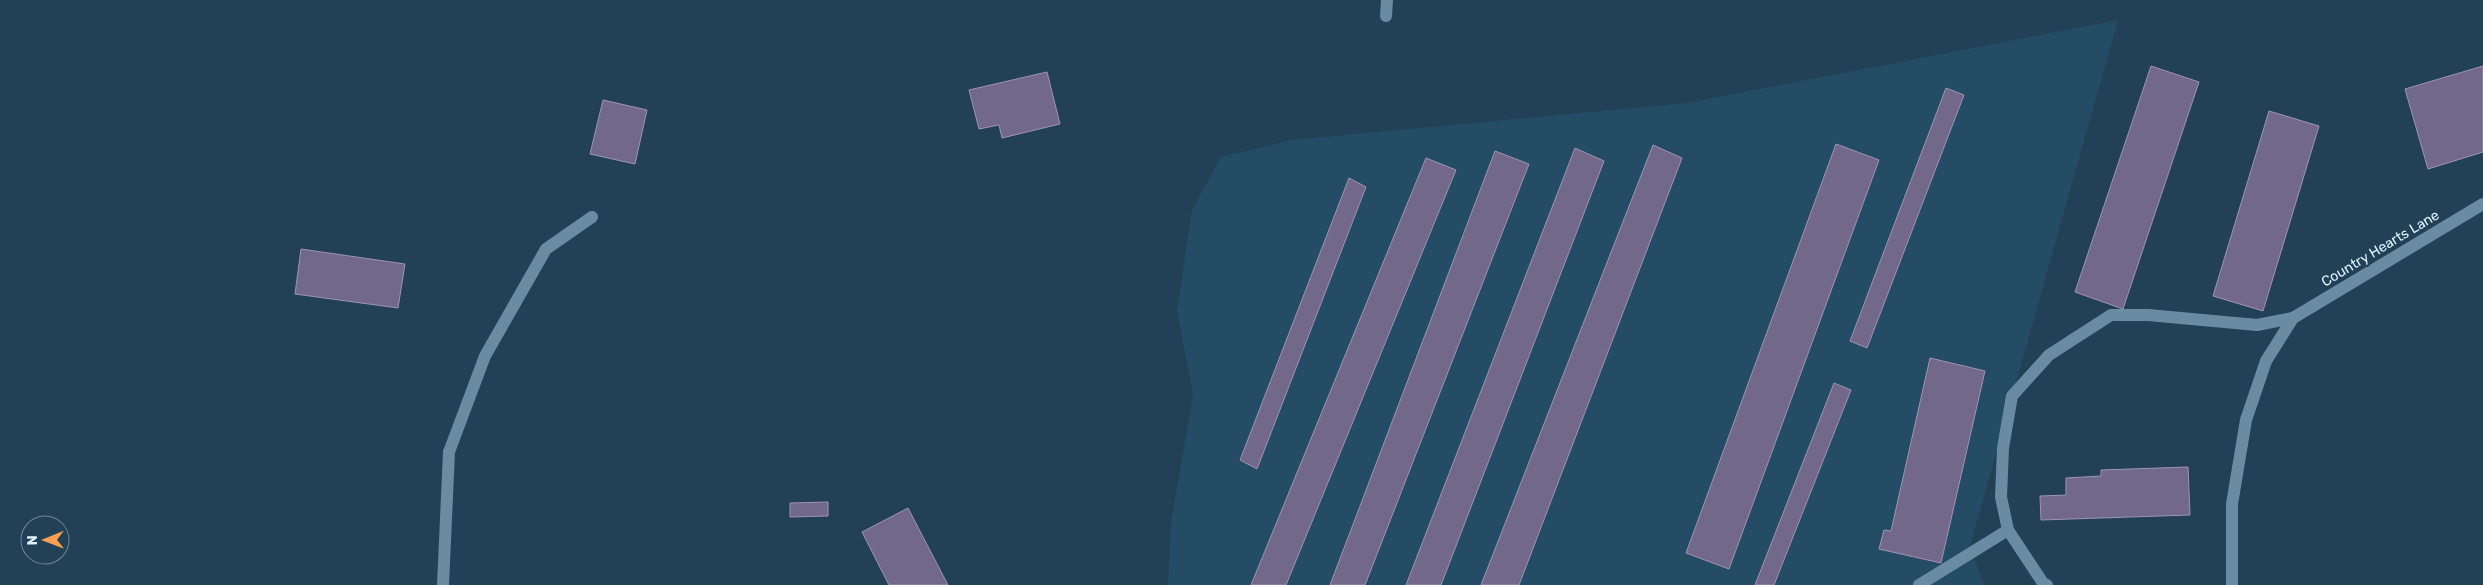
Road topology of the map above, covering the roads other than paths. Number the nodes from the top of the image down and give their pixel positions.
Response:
1 (1387, 0) edge
2 (1386, 16) dead end
3 (2483, 204) edge
4 (592, 217) dead end
5 (2293, 318) junction
6 (2008, 530) junction
7 (443, 585) edge
8 (1919, 585) edge
9 (2047, 585) edge
10 (2232, 585) edge

1 - 2 street
3 - 5 street, Country Hearts Lane
4 - 7 street
5 - 6 street
5 - 10 street
6 - 8 street
6 - 9 street

